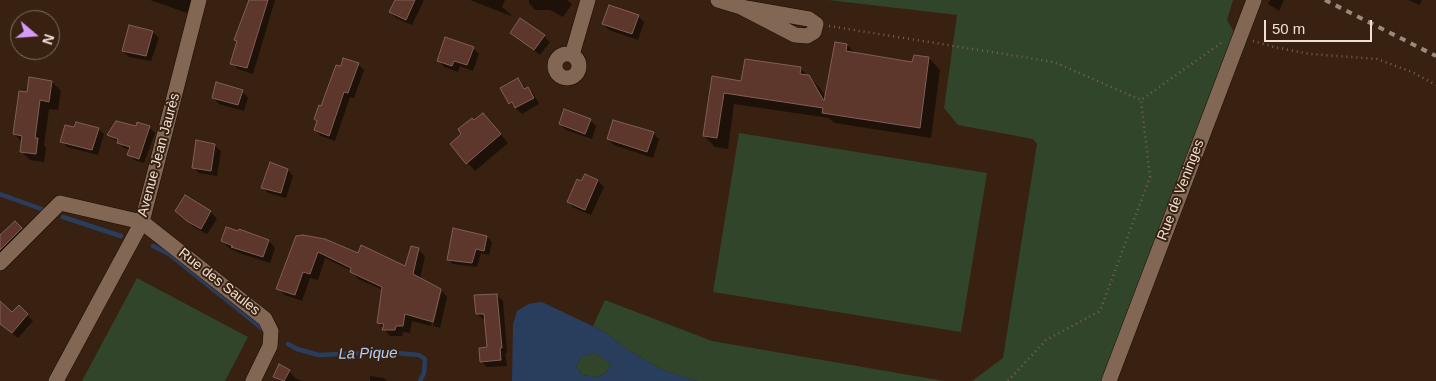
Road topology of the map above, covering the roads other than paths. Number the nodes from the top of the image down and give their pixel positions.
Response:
1 (200, 0) edge
2 (588, 0) edge
3 (718, 0) edge
4 (1254, 0) edge
5 (816, 24) road end
6 (572, 54) dead end
7 (142, 222) junction
8 (0, 264) edge
9 (56, 381) edge
10 (253, 381) edge
11 (1108, 381) edge

1 - 7 street, Avenue Jean Jaurès
2 - 6 street
3 - 5 street
4 - 11 street, Rue de Veninges
7 - 8 street
7 - 9 street, Avenue Jean Jaurès
7 - 10 street, Rue des Saules

